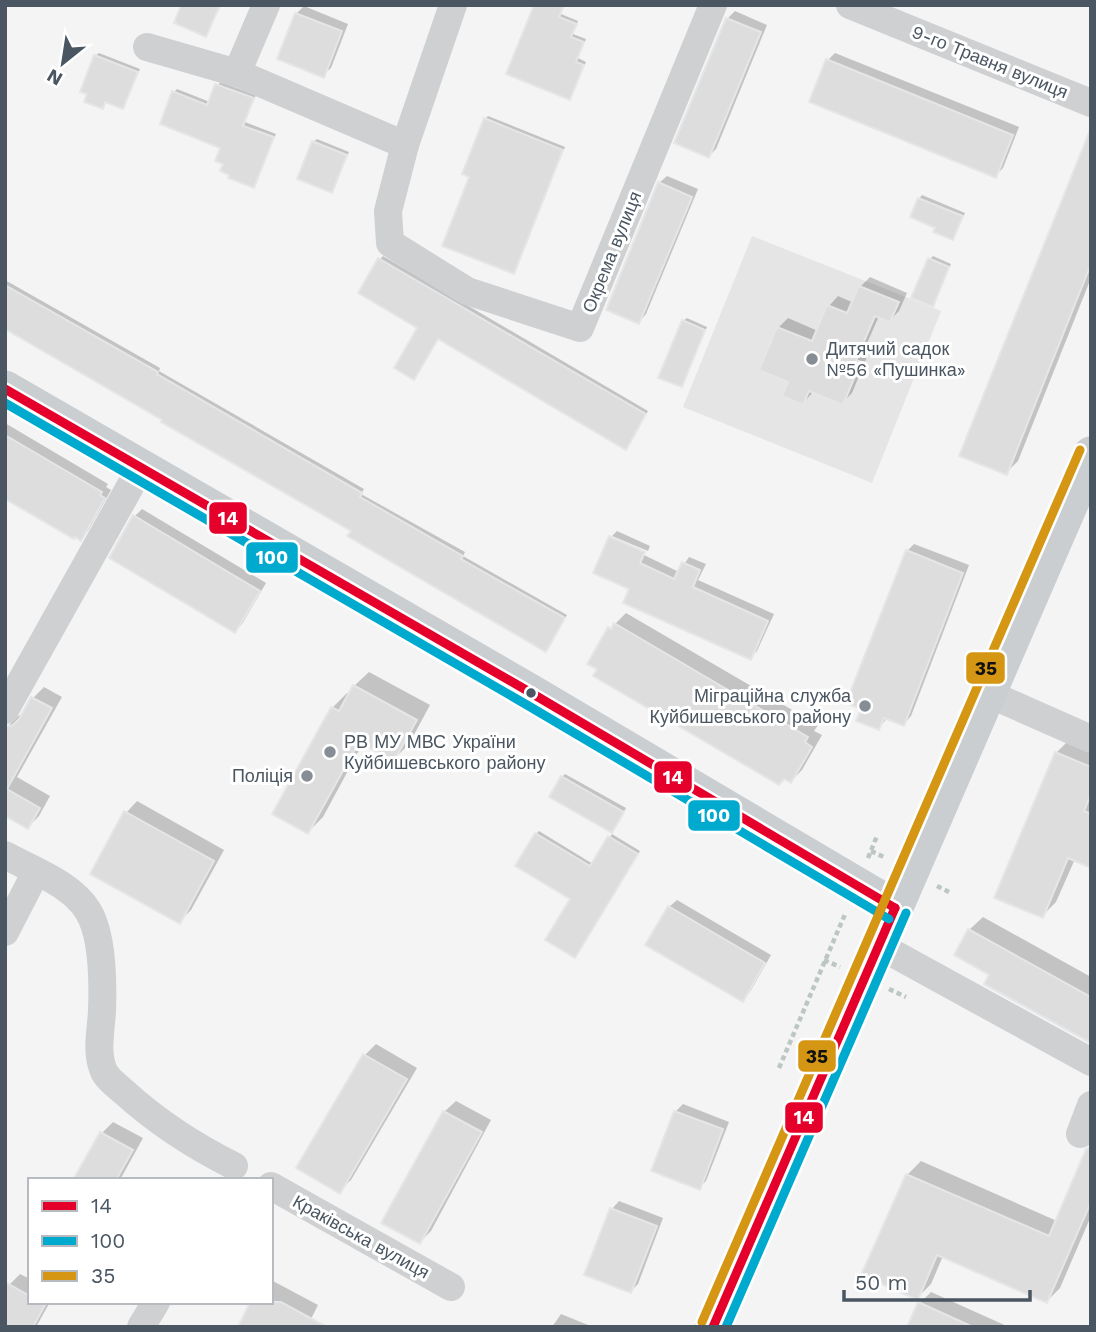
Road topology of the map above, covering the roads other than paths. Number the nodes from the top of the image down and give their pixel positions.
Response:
1 (266, 5) edge
2 (453, 5) edge
3 (713, 5) edge
4 (850, 5) edge
5 (147, 47) dead end
6 (237, 73) junction
7 (1091, 103) edge
8 (405, 145) junction
9 (5, 389) edge
10 (1091, 454) edge
11 (141, 467) junction
12 (987, 694) junction
13 (5, 710) edge
14 (1091, 739) edge
15 (5, 855) edge
16 (36, 872) junction
17 (895, 908) junction
18 (5, 932) edge
19 (878, 945) junction
20 (1091, 1062) edge
21 (1091, 1105) edge
22 (1080, 1134) dead end
23 (230, 1173) edge
24 (251, 1178) edge
25 (273, 1187) edge
26 (451, 1287) dead end
27 (155, 1304) edge
28 (141, 1327) edge
29 (713, 1327) edge

1 - 6 street
2 - 8 street, Окрема вулиця
3 - 8 street, Окрема вулиця
4 - 7 street, 9-го Травня вулиця
5 - 6 street
6 - 8 street
9 - 11 main road
10 - 12 main road
11 - 13 street
11 - 17 main road
12 - 14 street
12 - 17 main road
15 - 16 street
16 - 18 street
16 - 23 street
17 - 19 main road
19 - 20 street
19 - 29 main road
21 - 22 street
23 - 24 street
25 - 26 street, Краківська вулиця
27 - 28 street

